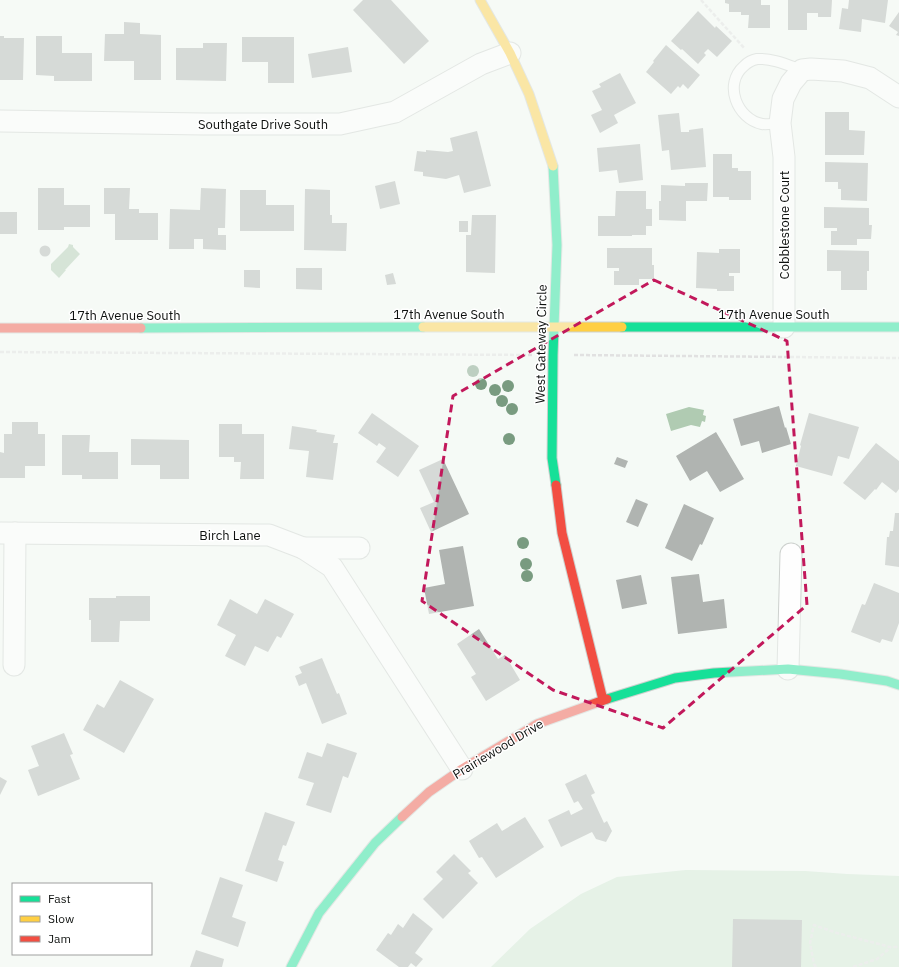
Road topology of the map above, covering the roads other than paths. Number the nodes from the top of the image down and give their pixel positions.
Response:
1 (480, 0) edge
2 (510, 52) junction
3 (802, 70) junction
4 (899, 97) edge
5 (0, 121) edge
6 (780, 123) junction
7 (554, 327) junction
8 (784, 327) junction
9 (899, 327) edge
10 (0, 328) edge
11 (7, 533) edge
12 (303, 548) junction
13 (359, 548) dead end
14 (791, 554) dead end
15 (14, 664) dead end
16 (788, 669) junction
17 (899, 685) edge
18 (603, 700) junction
19 (462, 769) junction
20 (291, 967) edge

1 - 2 street, West Gateway Circle
2 - 5 street, Southgate Drive South
2 - 7 street, West Gateway Circle
3 - 4 street
3 - 6 street, Cobblestone Court
3 - 6 lane
6 - 8 street, Cobblestone Court
7 - 8 street, 17th Avenue South
7 - 10 street, 17th Avenue South
7 - 18 street, West Gateway Circle
8 - 9 street, 17th Avenue South
11 - 12 street, Birch Lane
11 - 15 street
12 - 13 street
12 - 19 street, Birch Lane
14 - 16 street
16 - 17 street, Prairiewood Drive
16 - 18 street, Prairiewood Drive
18 - 19 street, Prairiewood Drive
19 - 20 street, Prairiewood Drive

